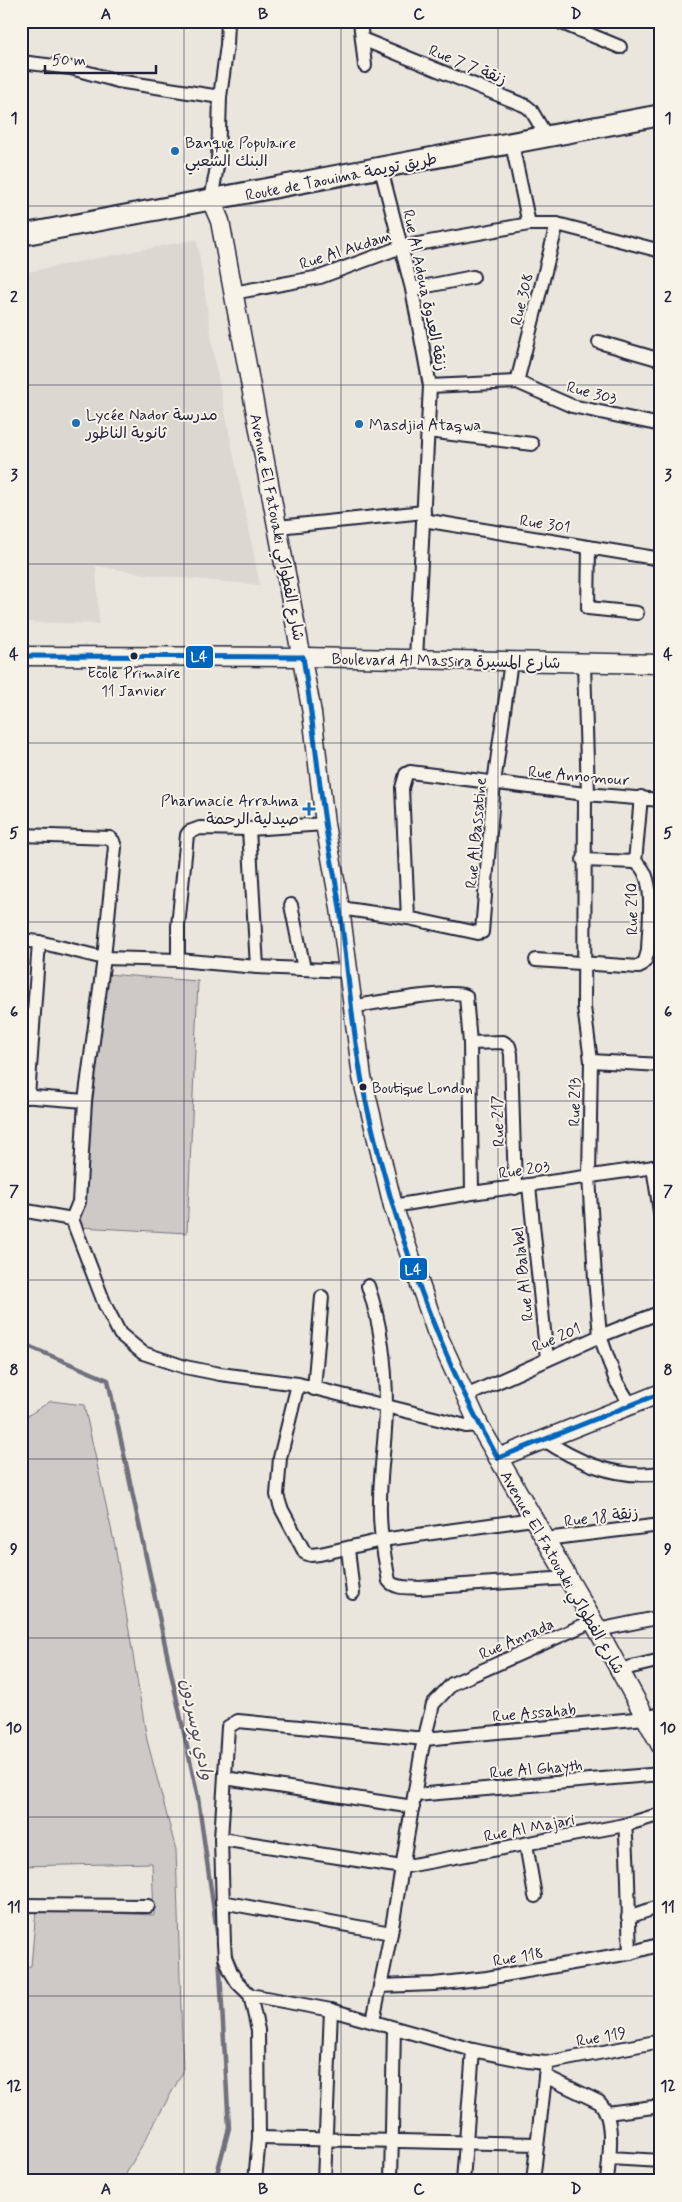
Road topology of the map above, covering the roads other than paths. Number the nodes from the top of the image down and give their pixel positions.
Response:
1 (228, 21) edge
2 (360, 21) edge
3 (557, 21) edge
4 (362, 39) junction
5 (620, 47) dead end
6 (21, 62) edge
7 (365, 66) dead end
8 (220, 97) junction
9 (661, 115) edge
10 (547, 137) junction
11 (512, 144) junction
12 (381, 169) junction
13 (211, 200) junction
14 (529, 224) junction
15 (557, 224) junction
16 (21, 235) edge
17 (401, 247) junction
18 (661, 251) edge
19 (472, 276) dead end
20 (412, 289) junction
21 (233, 293) junction
22 (599, 342) dead end
23 (661, 360) edge
24 (517, 382) junction
25 (430, 386) junction
26 (661, 426) edge
27 (428, 431) junction
28 (532, 444) dead end
29 (423, 516) junction
30 (278, 527) junction
31 (589, 547) junction
32 (661, 560) edge
33 (637, 613) dead end
34 (21, 656) edge
35 (303, 657) junction
36 (416, 659) junction
37 (511, 661) junction
38 (584, 662) junction
39 (661, 664) edge
40 (494, 783) junction
41 (587, 794) junction
42 (641, 797) junction
43 (661, 800) edge
44 (325, 824) junction
45 (249, 829) junction
46 (21, 835) edge
47 (584, 860) junction
48 (635, 862) junction
49 (292, 905) dead end
50 (340, 908) junction
51 (655, 910) edge
52 (408, 918) junction
53 (21, 940) edge
54 (39, 942) junction
55 (104, 958) junction
56 (178, 960) junction
57 (536, 960) dead end
58 (585, 964) junction
59 (257, 967) junction
60 (304, 969) junction
61 (348, 971) junction
62 (351, 1006) junction
63 (470, 1043) junction
64 (591, 1061) junction
65 (661, 1065) edge
66 (24, 1096) edge
67 (86, 1101) junction
68 (657, 1166) edge
69 (590, 1176) junction
70 (529, 1186) junction
71 (515, 1188) junction
72 (472, 1193) junction
73 (392, 1206) junction
74 (21, 1210) edge
75 (661, 1218) edge
76 (72, 1219) junction
77 (368, 1286) dead end
78 (322, 1297) dead end
79 (661, 1312) edge
80 (600, 1336) junction
81 (547, 1359) junction
82 (298, 1384) junction
83 (314, 1389) junction
84 (661, 1393) edge
85 (466, 1396) junction
86 (630, 1404) junction
87 (386, 1407) junction
88 (479, 1425) junction
89 (543, 1439) junction
90 (498, 1458) junction
91 (661, 1473) edge
92 (533, 1519) junction
93 (661, 1525) edge
94 (544, 1538) junction
95 (382, 1540) junction
96 (348, 1549) junction
97 (568, 1578) junction
98 (353, 1593) dead end
99 (661, 1617) edge
100 (595, 1626) junction
101 (661, 1660) edge
102 (619, 1670) junction
103 (653, 1716) edge
104 (425, 1739) junction
105 (661, 1746) edge
106 (661, 1774) edge
107 (225, 1778) junction
108 (414, 1801) junction
109 (661, 1814) edge
110 (625, 1824) junction
111 (221, 1838) junction
112 (526, 1844) junction
113 (402, 1867) junction
114 (535, 1896) dead end
115 (222, 1902) junction
116 (21, 1905) edge
117 (148, 1906) dead end
118 (661, 1906) edge
119 (628, 1917) junction
120 (391, 1933) junction
121 (661, 1944) edge
122 (630, 1953) junction
123 (380, 1986) junction
124 (250, 1996) junction
125 (331, 2010) junction
126 (373, 2022) junction
127 (394, 2028) junction
128 (661, 2042) edge
129 (473, 2050) junction
130 (546, 2062) junction
131 (545, 2076) junction
132 (661, 2106) edge
133 (607, 2113) junction
134 (259, 2138) junction
135 (325, 2140) junction
136 (393, 2141) junction
137 (467, 2143) junction
138 (537, 2144) junction
139 (609, 2158) junction
140 (661, 2161) edge
141 (255, 2181) edge
142 (324, 2181) edge
143 (392, 2181) edge
144 (463, 2181) edge
145 (533, 2181) edge
146 (607, 2181) edge

1 - 8 street
2 - 4 street
3 - 5 street
4 - 7 street
4 - 10 street, Rue 7 زنقة 7
6 - 8 street
8 - 13 street
9 - 10 main road, Route de Taouima طريق تويمة
10 - 11 main road, Route de Taouima طريق تويمة
11 - 12 main road, Route de Taouima طريق تويمة
11 - 14 street
12 - 13 main road, Route de Taouima طريق تويمة
12 - 17 street, Rue Al Adoua زنقة العدوة
13 - 16 main road, Route de Taouima طريق تويمة
13 - 21 main road, Avenue El Fatouaki شارع الفطواكي
14 - 15 street, Rue Al Akdam
14 - 17 street, Rue Al Akdam
15 - 18 street, Rue Al Akdam
15 - 24 street, Rue 308
17 - 20 street, Rue Al Adoua زنقة العدوة
17 - 21 street, Rue Al Akdam
19 - 20 street
20 - 25 street, Rue Al Adoua زنقة العدوة
21 - 30 main road, Avenue El Fatouaki شارع الفطواكي
22 - 23 street
24 - 25 street
24 - 26 street, Rue 303
25 - 27 street, Rue Al Adoua زنقة العدوة
27 - 28 street
27 - 29 street, Rue Al Adoua زنقة العدوة
29 - 30 street, Rue 301
29 - 31 street, Rue 301
29 - 36 street, Rue Al Adoua زنقة العدوة
30 - 35 main road, Avenue El Fatouaki شارع الفطواكي
31 - 32 street, Rue 301
31 - 33 street
34 - 35 main road, Boulevard Al Massira شارع المسيرة
35 - 36 main road, Boulevard Al Massira شارع المسيرة
35 - 44 main road, Avenue El Fatouaki شارع الفطواكي
36 - 37 main road, Boulevard Al Massira شارع المسيرة
37 - 38 main road, Boulevard Al Massira شارع المسيرة
37 - 40 street, Rue Al Bassatine
38 - 39 main road, Boulevard Al Massira شارع المسيرة
38 - 41 street, Rue 213
40 - 41 street, Rue Annomour
40 - 52 street, Rue Al Bassatine
40 - 52 street, Rue Annomour
41 - 42 street, Rue Annomour
41 - 47 street, Rue 213
42 - 43 street, Rue Annomour
42 - 48 street, Rue 210
44 - 45 street
44 - 50 main road, Avenue El Fatouaki شارع الفطواكي
45 - 56 street
45 - 59 street
46 - 55 street
47 - 48 street
47 - 58 street, Rue 213
48 - 51 street, Rue 210
49 - 60 street
50 - 52 street
50 - 61 main road, Avenue El Fatouaki شارع الفطواكي
51 - 58 street, Rue 210
53 - 54 street
54 - 55 street
54 - 66 street
55 - 56 street
55 - 67 street
56 - 59 street
57 - 58 street
58 - 64 street, Rue 213
59 - 60 street
60 - 61 street
61 - 62 main road, Avenue El Fatouaki شارع الفطواكي
62 - 63 street
62 - 73 main road, Avenue El Fatouaki شارع الفطواكي
63 - 71 street, Rue 217
63 - 72 street
64 - 65 street
64 - 69 street, Rue 213
66 - 67 street
67 - 76 street
68 - 69 street, Rue 203
68 - 75 street
69 - 70 street, Rue 203
69 - 80 street, Rue 213
70 - 71 street, Rue 203
70 - 81 street, Rue Al Balabel
71 - 72 street, Rue 203
72 - 73 street, Rue 203
73 - 85 main road, Avenue El Fatouaki شارع الفطواكي
74 - 76 street
76 - 82 street
77 - 87 street
78 - 83 street
79 - 80 street, Rue 201
80 - 81 street, Rue 201
80 - 86 street, Rue 213
81 - 85 street, Rue 201
82 - 83 street
82 - 96 street
83 - 87 street
84 - 86 main road
85 - 88 main road, Avenue El Fatouaki شارع الفطواكي
86 - 89 main road
87 - 88 street
87 - 95 street
88 - 90 main road, Avenue El Fatouaki شارع الفطواكي
89 - 90 main road
89 - 91 street
90 - 92 main road, Avenue El Fatouaki شارع الفطواكي
92 - 94 main road, Avenue El Fatouaki شارع الفطواكي
92 - 95 street
93 - 94 street, Rue 18 زنقة
94 - 97 main road, Avenue El Fatouaki شارع الفطواكي
95 - 96 street
95 - 97 street
96 - 98 street
97 - 100 main road, Avenue El Fatouaki شارع الفطواكي
99 - 100 street, Rue Annada
100 - 102 main road, Avenue El Fatouaki شارع الفطواكي
100 - 104 street, Rue Annada
101 - 102 street
102 - 103 main road, Avenue El Fatouaki شارع الفطواكي
103 - 104 street, Rue Assahab
103 - 105 main road, Avenue El Fatouaki شارع الفطواكي
104 - 107 street, Rue Assahab
104 - 108 street
106 - 108 street, Rue Al Ghayth
107 - 108 street, Rue Al Ghayth
107 - 111 street
108 - 113 street
109 - 110 street, Rue Al Majari
110 - 112 street, Rue Al Majari
110 - 119 street
111 - 113 street, Rue Al Majari
111 - 115 street
112 - 113 street, Rue Al Majari
112 - 114 street
113 - 120 street
115 - 120 street
115 - 124 street
116 - 117 street
118 - 119 street
119 - 122 street
120 - 123 street
121 - 122 street, Rue 118
122 - 123 street, Rue 118
123 - 126 street
124 - 125 street, Rue 119
124 - 134 street
125 - 126 street, Rue 119
125 - 135 street
126 - 127 street, Rue 119
127 - 129 street, Rue 119
127 - 136 street
128 - 130 street, Rue 119
129 - 130 street, Rue 119
129 - 137 street
130 - 131 street
131 - 133 street
131 - 138 street
132 - 133 street
133 - 139 street
134 - 135 street
134 - 141 street
135 - 136 street
135 - 142 street
136 - 137 street
136 - 143 street
137 - 138 street
137 - 144 street
138 - 145 street
139 - 140 street
139 - 146 street

